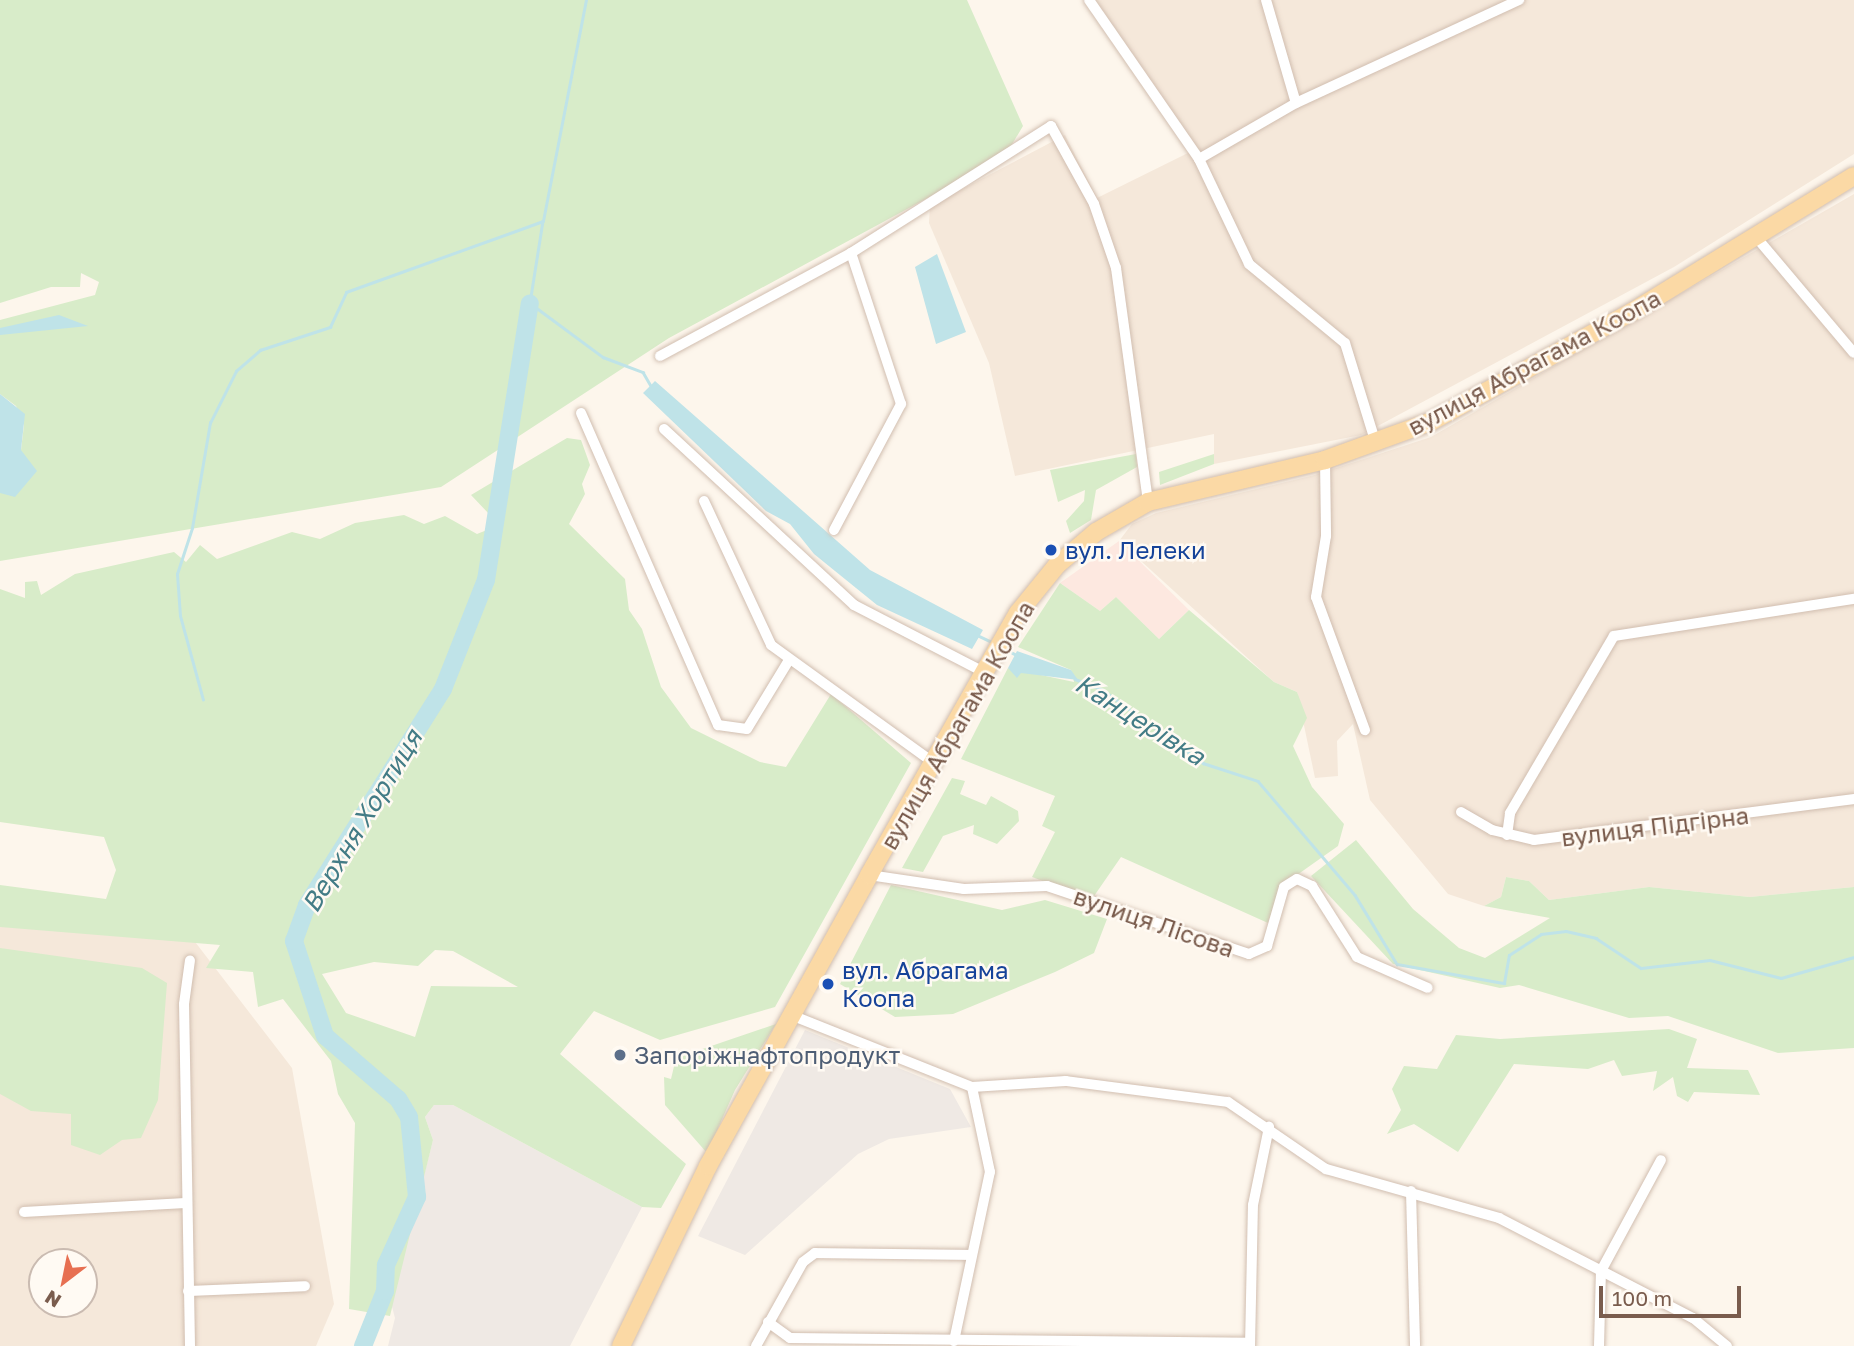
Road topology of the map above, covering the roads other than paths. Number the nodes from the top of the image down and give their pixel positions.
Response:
1 (1089, 0) edge
2 (1266, 0) edge
3 (1519, 0) edge
4 (1296, 103) junction
5 (1199, 159) junction
6 (1854, 176) edge
7 (1757, 238) junction
8 (851, 253) junction
9 (1854, 353) edge
10 (660, 356) dead end
11 (581, 414) dead end
12 (664, 429) dead end
13 (1376, 444) junction
14 (1325, 460) junction
15 (704, 501) dead end
16 (1148, 502) junction
17 (834, 530) dead end
18 (1854, 599) edge
19 (789, 660) junction
20 (984, 672) junction
21 (1365, 730) dead end
22 (934, 762) junction
23 (1854, 799) edge
24 (1461, 812) dead end
25 (1507, 835) junction
26 (869, 875) junction
27 (190, 960) dead end
28 (1428, 988) dead end
29 (791, 1015) junction
30 (972, 1087) junction
31 (1269, 1127) junction
32 (1661, 1160) dead end
33 (1411, 1191) junction
34 (185, 1203) junction
35 (24, 1212) dead end
36 (971, 1255) junction
37 (1601, 1270) junction
38 (305, 1286) dead end
39 (188, 1291) junction
40 (768, 1322) junction
41 (954, 1341) junction
42 (798, 1342) edge
43 (936, 1343) edge
44 (1250, 1344) edge
45 (1077, 1345) edge
46 (190, 1346) edge
47 (621, 1346) edge
48 (756, 1346) edge
49 (1415, 1346) edge
50 (1599, 1346) edge
51 (1727, 1346) edge

1 - 5 street
2 - 4 street
3 - 4 street
4 - 5 street
5 - 13 street
6 - 7 main road, вулиця Абрагама Коопа
7 - 9 street
7 - 13 main road, вулиця Абрагама Коопа
8 - 10 street
8 - 16 street
8 - 17 street
11 - 19 street
12 - 20 street
13 - 14 main road, вулиця Абрагама Коопа
14 - 16 main road, вулиця Абрагама Коопа
14 - 21 street
15 - 19 street
16 - 20 main road, вулиця Абрагама Коопа
18 - 25 street
19 - 22 street
20 - 22 main road, вулиця Абрагама Коопа
22 - 26 main road, вулиця Абрагама Коопа
23 - 25 street, вулиця Підгірна
24 - 25 street, вулиця Підгірна
26 - 28 street, вулиця Лісова
26 - 29 main road, вулиця Абрагама Коопа
27 - 34 street
29 - 30 street
29 - 47 main road, вулиця Абрагама Коопа
30 - 31 street
30 - 36 street
31 - 33 street
31 - 44 street
32 - 37 street
33 - 37 street
33 - 49 street
34 - 35 street
34 - 39 street
36 - 40 street
36 - 41 street
37 - 50 street
37 - 51 street
38 - 39 street
39 - 46 street
40 - 42 street
40 - 48 street
41 - 43 street
41 - 45 street
42 - 43 street
44 - 45 street

